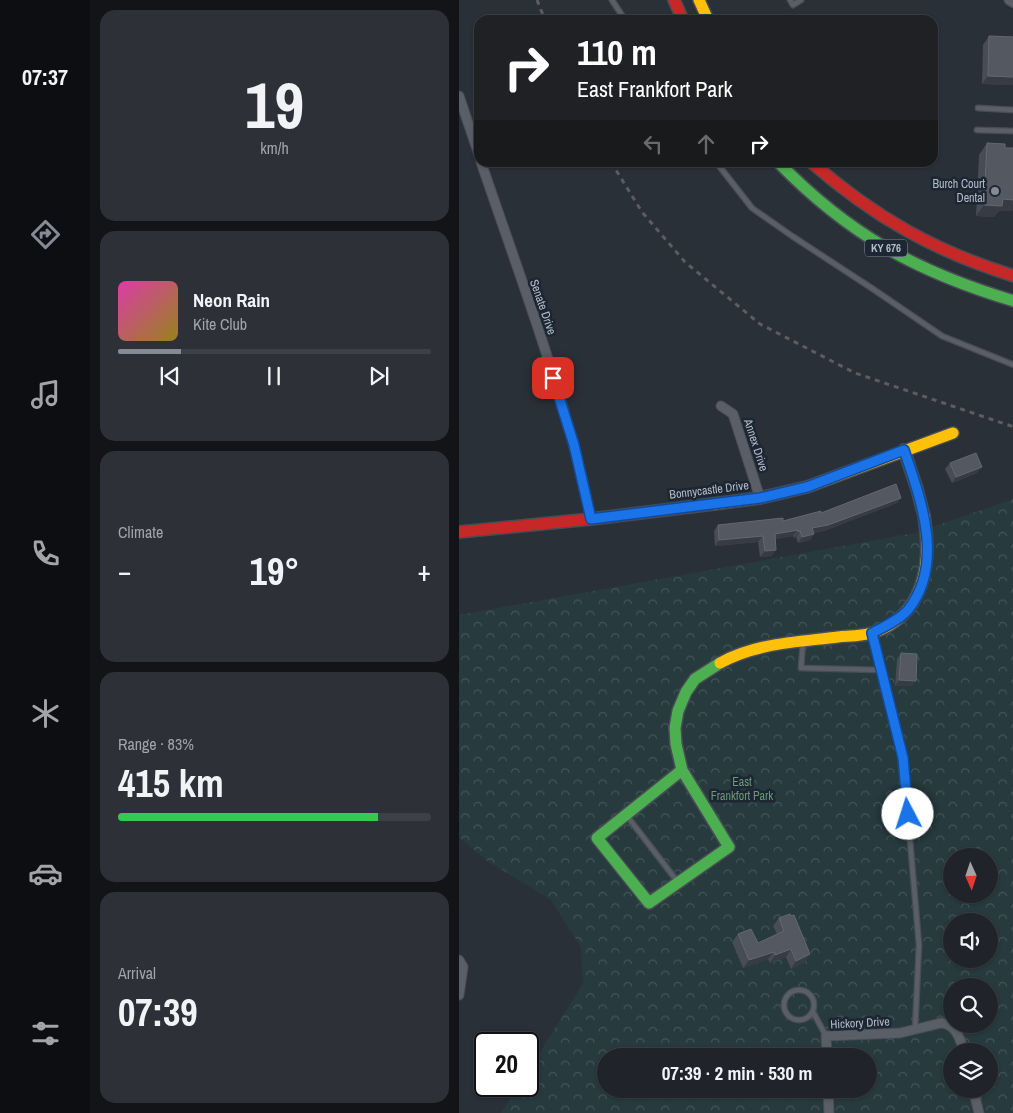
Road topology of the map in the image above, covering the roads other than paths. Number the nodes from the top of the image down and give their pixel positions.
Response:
1 (613, 0) edge
2 (674, 0) edge
3 (699, 0) edge
4 (790, 0) edge
5 (801, 0) edge
6 (1009, 0) edge
7 (1013, 3) edge
8 (622, 15) edge
9 (681, 15) edge
10 (706, 15) edge
11 (459, 96) edge
12 (978, 108) dead end
13 (1013, 110) edge
14 (977, 130) dead end
15 (1013, 131) edge
16 (474, 141) edge
17 (483, 167) edge
18 (720, 167) edge
19 (782, 167) edge
20 (816, 167) edge
21 (1013, 276) edge
22 (1013, 300) edge
23 (1013, 365) edge
24 (721, 406) dead end
25 (953, 433) dead end
26 (904, 450) junction
27 (760, 498) junction
28 (591, 519) junction
29 (459, 532) edge
30 (872, 633) junction
31 (803, 641) junction
32 (881, 670) junction
33 (683, 770) junction
34 (626, 814) junction
35 (679, 883) junction
36 (461, 964) edge
37 (459, 995) edge
38 (813, 1012) junction
39 (915, 1030) junction
40 (826, 1036) junction
41 (961, 1043) edge
42 (827, 1048) edge
43 (828, 1098) edge
44 (975, 1098) edge
45 (829, 1113) edge
46 (979, 1113) edge

1 - 8 lane
2 - 9 street
3 - 10 street
4 - 5 lane
6 - 7 street
11 - 16 street
12 - 13 lane
14 - 15 lane
17 - 28 street, Senate Drive
18 - 23 lane
19 - 22 street, KY 676
20 - 21 street, KY 676
24 - 27 street, Annex Drive
25 - 26 street, Bonnycastle Drive
26 - 27 street, Bonnycastle Drive
26 - 30 street
27 - 28 street, Bonnycastle Drive
28 - 29 street, Bonnycastle Drive
30 - 31 street
30 - 32 lane
31 - 32 lane
31 - 33 street
32 - 39 lane
33 - 34 street
33 - 35 street
34 - 35 lane
34 - 35 street
36 - 37 street
38 - 38 lane
38 - 40 lane
39 - 40 street, Hickory Drive
39 - 41 street
40 - 42 street, Hickory Drive
43 - 45 street
44 - 46 street

